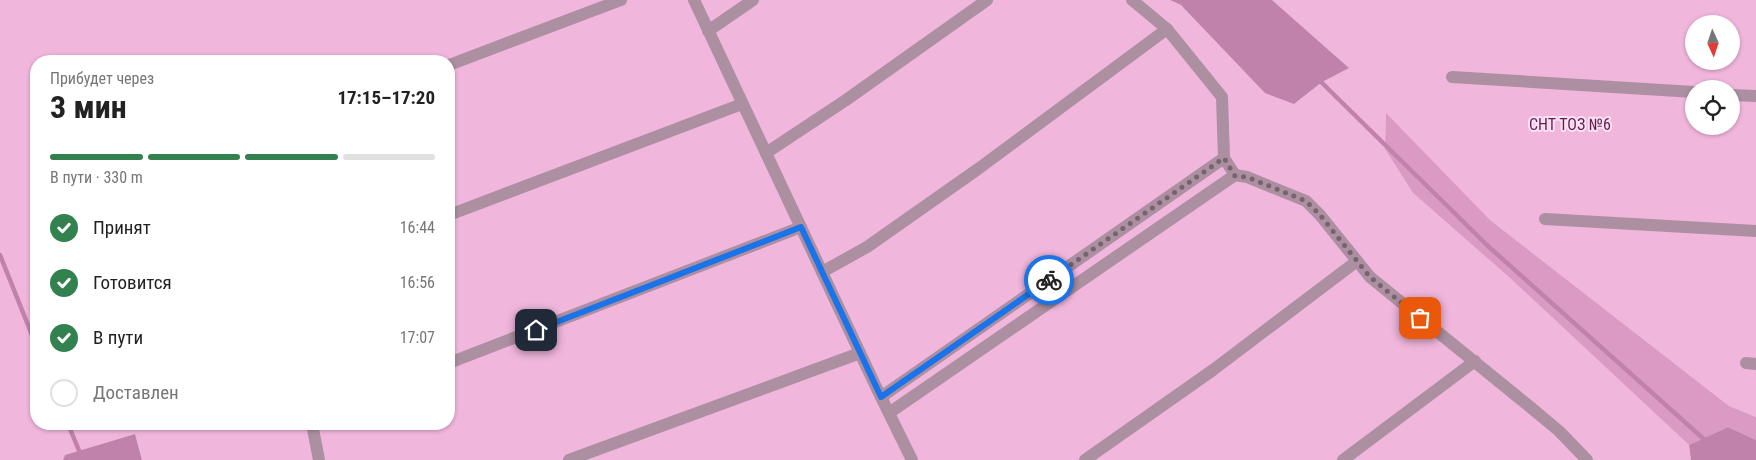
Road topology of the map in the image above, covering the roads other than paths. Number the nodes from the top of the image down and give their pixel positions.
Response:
1 (621, 0) edge
2 (694, 0) edge
3 (754, 0) edge
4 (987, 0) edge
5 (1132, 0) edge
6 (1167, 29) junction
7 (708, 31) junction
8 (455, 63) edge
9 (1452, 78) dead end
10 (1685, 91) edge
11 (1740, 95) edge
12 (1756, 96) edge
13 (742, 104) junction
14 (766, 153) junction
15 (1224, 158) junction
16 (1235, 176) junction
17 (455, 213) edge
18 (1545, 219) dead end
19 (801, 227) junction
20 (1756, 231) edge
21 (1357, 261) junction
22 (822, 272) junction
23 (860, 353) junction
24 (455, 361) edge
25 (1474, 361) junction
26 (881, 397) junction
27 (889, 413) junction
28 (313, 430) edge
29 (319, 460) edge
30 (569, 460) edge
31 (912, 460) edge
32 (1085, 460) edge
33 (1343, 460) edge
34 (1587, 460) edge

1 - 8 street
2 - 7 street
3 - 7 street
4 - 14 street
5 - 6 street
6 - 15 street
6 - 22 street
7 - 13 street
9 - 10 street
11 - 12 street
13 - 14 street
13 - 17 street
14 - 19 street
15 - 16 street
15 - 26 street
16 - 21 street
16 - 27 street
18 - 20 street
19 - 22 street
19 - 24 street
21 - 25 street
21 - 32 street
22 - 23 street
23 - 26 street
23 - 30 street
25 - 33 street
25 - 34 street
26 - 27 street
27 - 31 street
28 - 29 street

